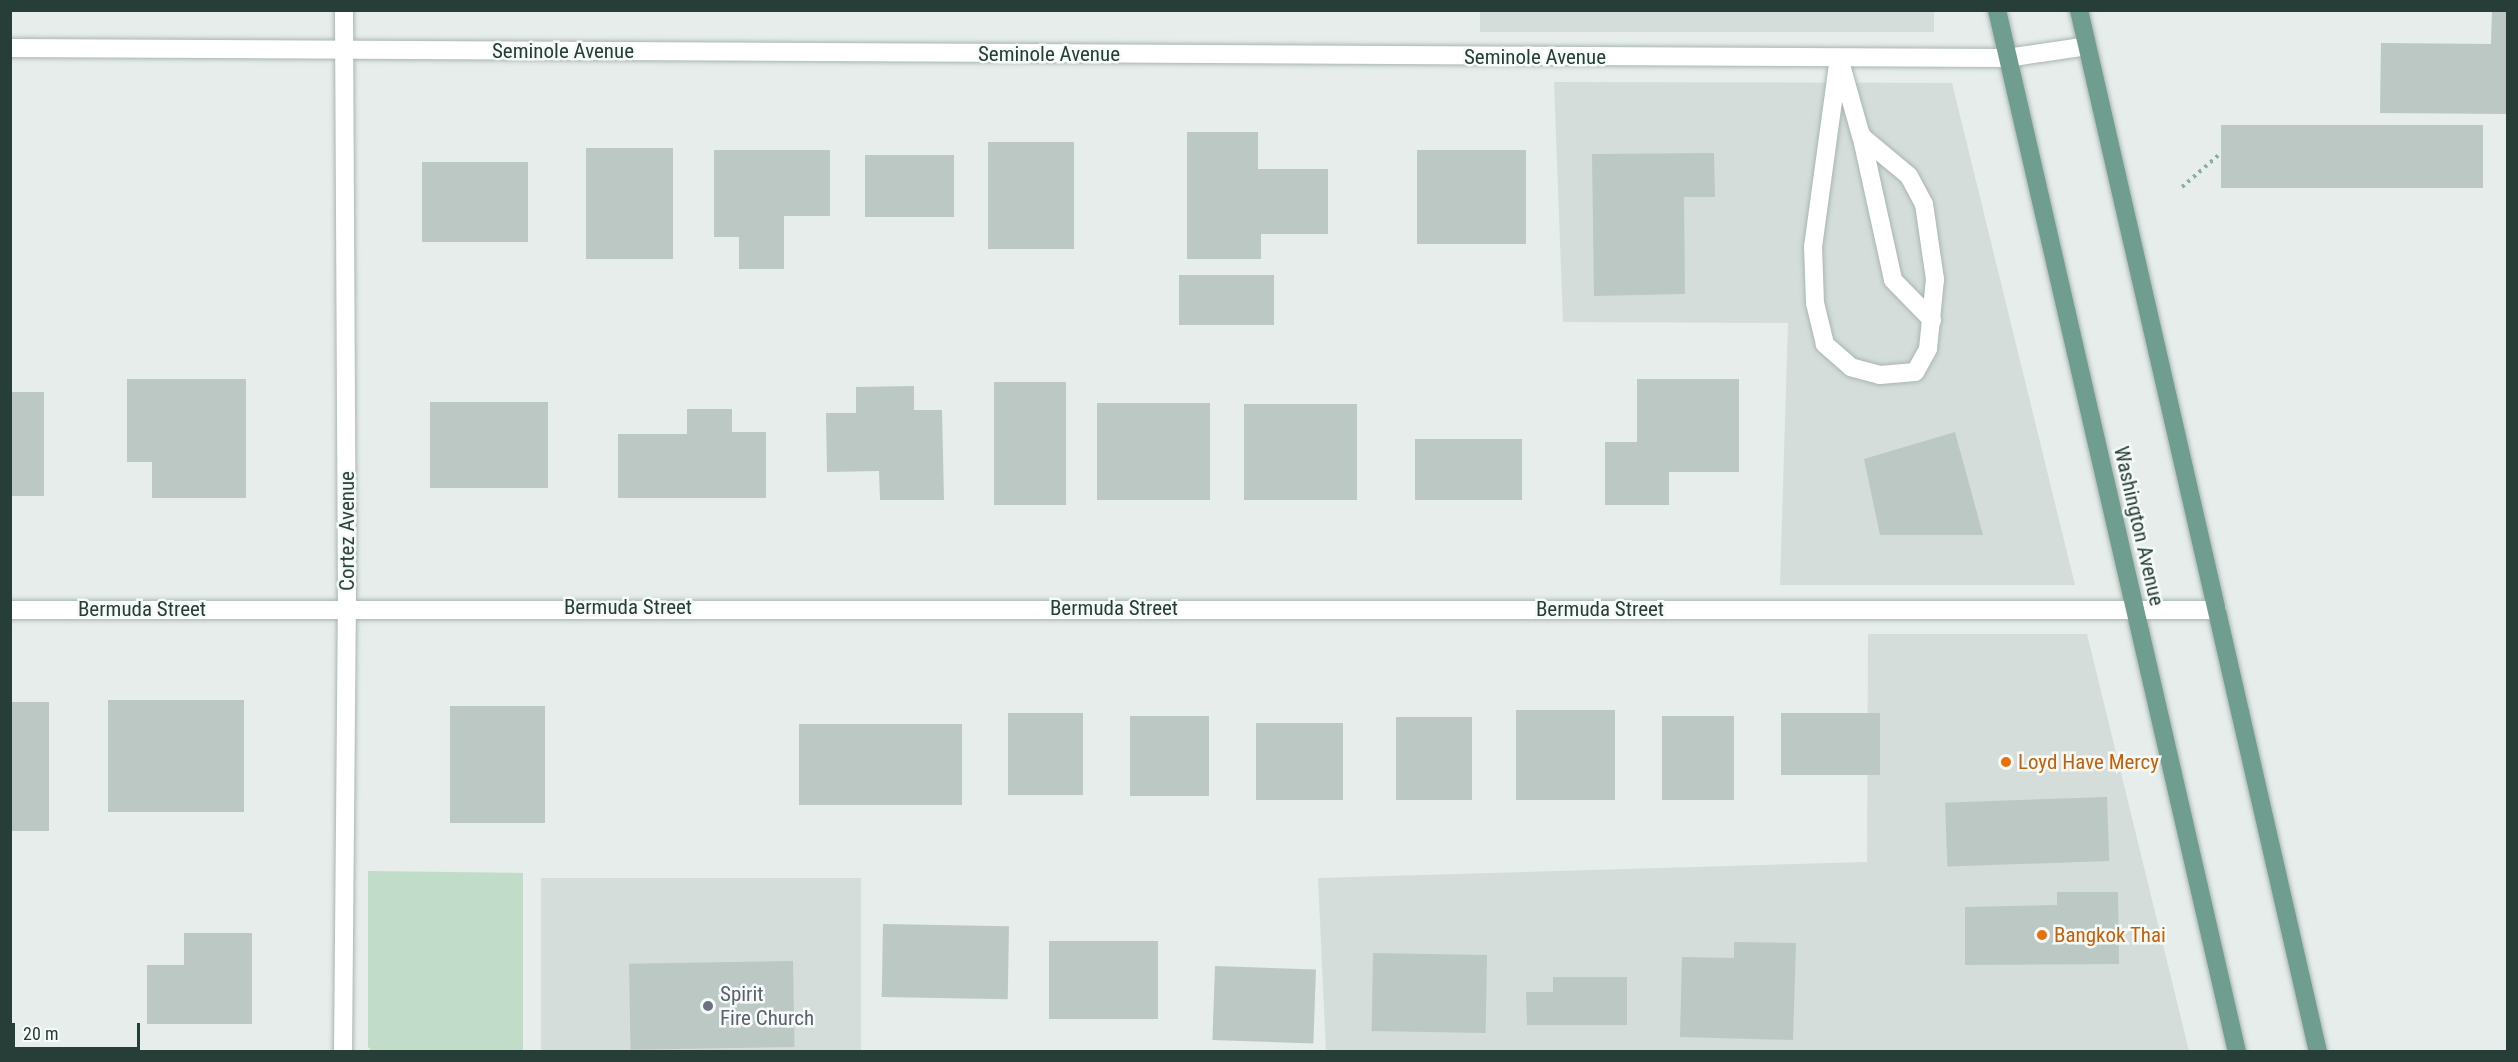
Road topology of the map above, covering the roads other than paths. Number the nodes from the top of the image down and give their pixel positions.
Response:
1 (344, 10) edge
2 (1996, 10) edge
3 (2079, 10) edge
4 (2087, 45) junction
5 (10, 48) edge
6 (346, 50) junction
7 (1839, 58) junction
8 (2007, 58) junction
9 (1860, 133) junction
10 (1932, 320) junction
11 (347, 607) junction
12 (10, 610) edge
13 (2135, 610) junction
14 (2217, 610) junction
15 (343, 1052) edge
16 (2237, 1052) edge
17 (2318, 1052) edge

1 - 6 street, Cortez Avenue
2 - 8 main road, Washington Avenue
3 - 4 main road
4 - 8 street, Seminole Avenue
4 - 14 main road
5 - 6 street, Seminole Avenue
6 - 7 street, Seminole Avenue
6 - 11 street, Cortez Avenue
7 - 8 street, Seminole Avenue
7 - 9 street
7 - 10 street
8 - 13 main road, Washington Avenue
9 - 10 street
9 - 10 street
11 - 12 street, Bermuda Street
11 - 13 street, Bermuda Street
11 - 15 street, Cortez Avenue
13 - 14 street, Bermuda Street
13 - 16 main road, Washington Avenue
14 - 17 main road

